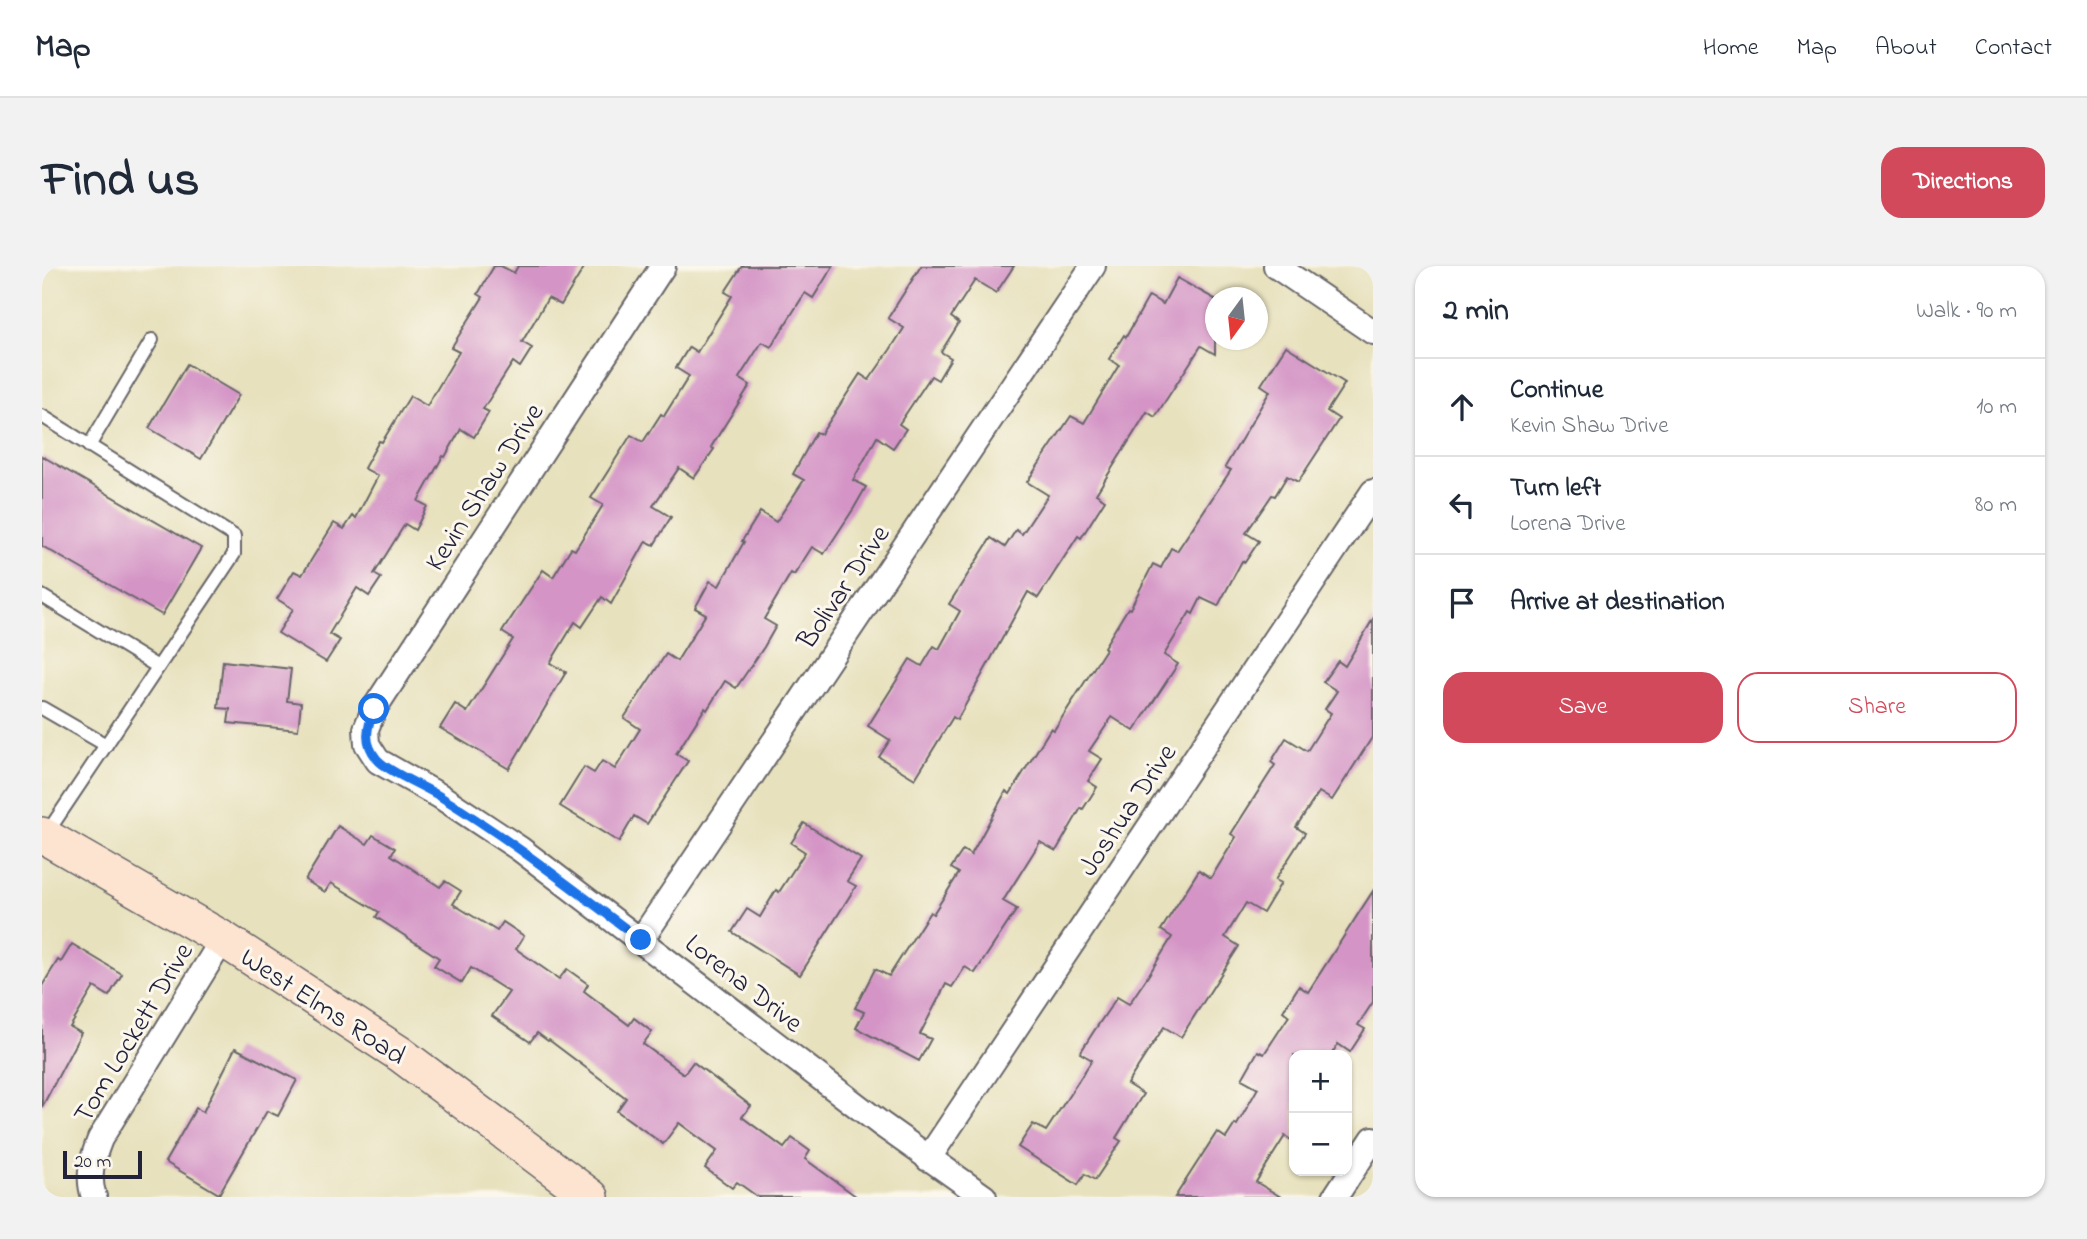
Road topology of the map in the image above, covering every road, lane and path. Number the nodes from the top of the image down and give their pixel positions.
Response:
1 (663, 266) edge
2 (1093, 266) edge
3 (1276, 266) edge
4 (1373, 332) edge
5 (152, 340) dead end
6 (42, 416) edge
7 (89, 446) junction
8 (1373, 492) edge
9 (42, 596) edge
10 (158, 667) junction
11 (42, 708) edge
12 (368, 744) joint
13 (106, 745) junction
14 (43, 836) edge
15 (223, 939) junction
16 (641, 940) junction
17 (1373, 1139) edge
18 (928, 1159) junction
19 (94, 1197) edge
20 (592, 1197) edge
21 (984, 1197) edge
22 (1335, 1197) edge

1 - 12 street, Kevin Shaw Drive
2 - 16 street, Bolivar Drive
3 - 4 street
5 - 7 lane
6 - 7 lane
7 - 10 lane
8 - 18 street, Joshua Drive
9 - 10 lane
10 - 13 lane
11 - 13 lane
12 - 16 street, Lorena Drive
13 - 14 lane
14 - 15 main road, West Elms Road
15 - 19 street, Tom Lockett Drive
15 - 20 main road, West Elms Road
16 - 18 street, Lorena Drive
17 - 22 street
18 - 21 street, Lorena Drive

